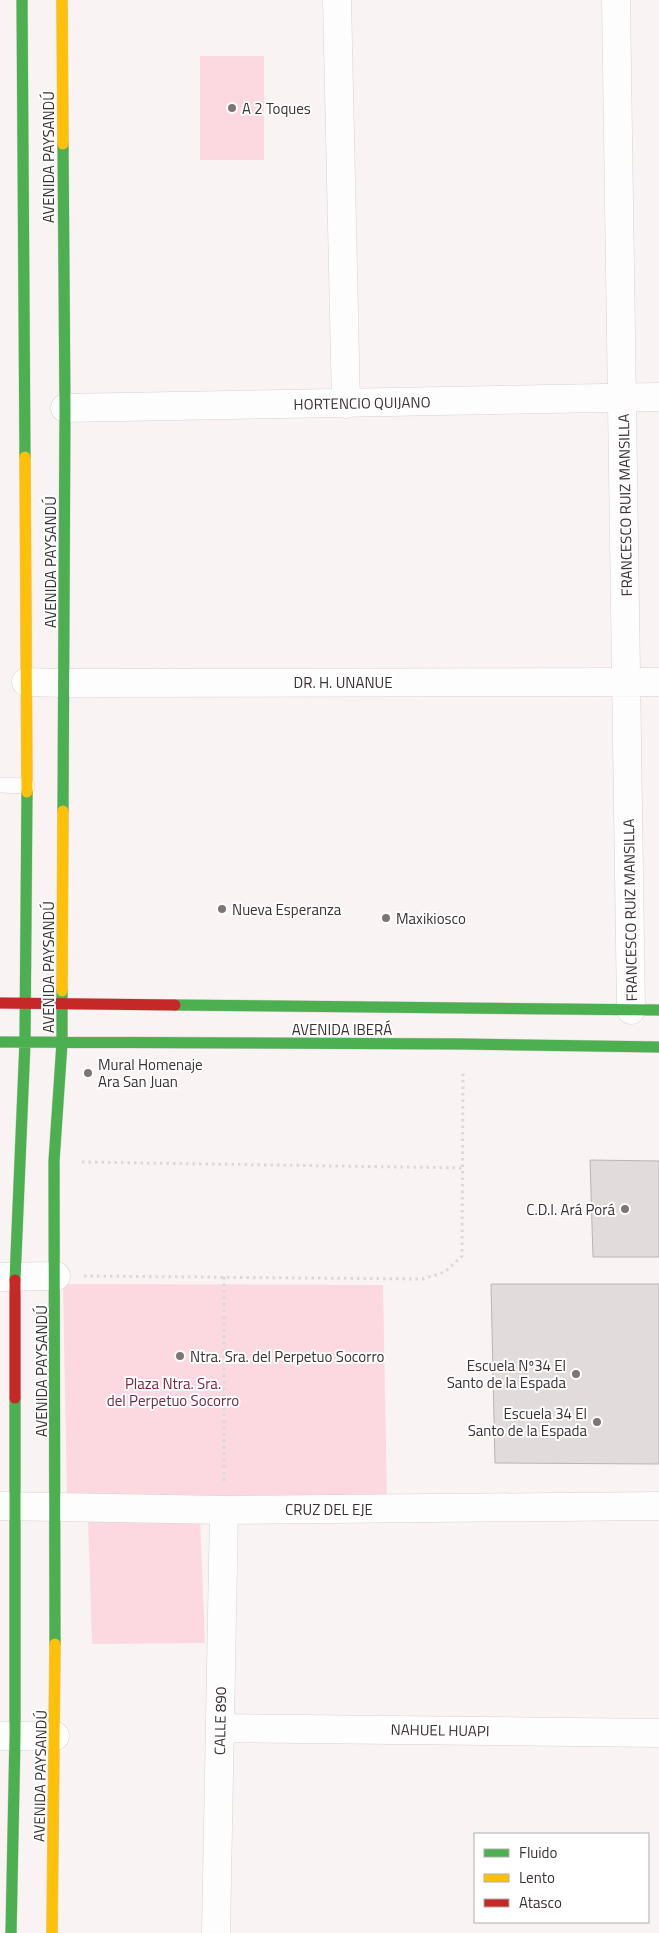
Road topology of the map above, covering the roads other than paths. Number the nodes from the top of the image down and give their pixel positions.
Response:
1 (22, 0) edge
2 (62, 0) edge
3 (337, 0) edge
4 (616, 0) edge
5 (659, 397) edge
6 (623, 398) junction
7 (346, 404) junction
8 (65, 408) junction
9 (627, 681) junction
10 (26, 682) junction
11 (659, 682) edge
12 (64, 684) junction
13 (0, 785) edge
14 (27, 786) junction
15 (0, 1003) edge
16 (25, 1004) junction
17 (62, 1004) junction
18 (632, 1010) junction
19 (659, 1010) edge
20 (0, 1042) edge
21 (25, 1042) junction
22 (62, 1042) junction
23 (659, 1048) edge
24 (8, 1276) edge
25 (56, 1276) junction
26 (8, 1506) edge
27 (659, 1506) edge
28 (56, 1507) junction
29 (224, 1510) junction
30 (220, 1728) junction
31 (659, 1733) edge
32 (8, 1736) edge
33 (56, 1736) junction
34 (11, 1933) edge
35 (52, 1933) edge
36 (216, 1933) edge

1 - 10 main road, AVENIDA PAYSANDÚ
2 - 8 main road, AVENIDA PAYSANDÚ
3 - 7 street
4 - 6 street, FRANCESCO RUIZ MANSILLA
5 - 6 street, HORTENCIO QUIJANO
6 - 7 street, HORTENCIO QUIJANO
6 - 9 street, FRANCESCO RUIZ MANSILLA
7 - 8 street, HORTENCIO QUIJANO
8 - 12 main road, AVENIDA PAYSANDÚ
9 - 11 street, DR. H. UNANUE
9 - 12 street, DR. H. UNANUE
9 - 18 street, FRANCESCO RUIZ MANSILLA
10 - 12 street, DR. H. UNANUE
10 - 14 main road, AVENIDA PAYSANDÚ
12 - 17 main road, AVENIDA PAYSANDÚ
13 - 14 lane
14 - 16 main road, AVENIDA PAYSANDÚ
15 - 16 main road, AVENIDA IBERÁ
16 - 17 main road, AVENIDA IBERÁ
16 - 21 main road, AVENIDA PAYSANDÚ
17 - 18 main road, AVENIDA IBERÁ
17 - 22 main road, AVENIDA PAYSANDÚ
18 - 19 main road, AVENIDA IBERÁ
20 - 21 main road, AVENIDA IBERÁ
21 - 22 main road, AVENIDA IBERÁ
21 - 24 main road, AVENIDA PAYSANDÚ
22 - 23 main road, AVENIDA IBERÁ
22 - 25 main road, AVENIDA PAYSANDÚ
24 - 25 street
24 - 26 main road, AVENIDA PAYSANDÚ
25 - 28 main road, AVENIDA PAYSANDÚ
26 - 28 street, CRUZ DEL EJE
26 - 32 main road, AVENIDA PAYSANDÚ
27 - 29 street, CRUZ DEL EJE
28 - 29 street, CRUZ DEL EJE
28 - 33 main road, AVENIDA PAYSANDÚ
29 - 30 street, CALLE 890
30 - 31 street, NAHUEL HUAPI
30 - 36 street, CALLE 890
32 - 33 street
32 - 34 main road, AVENIDA PAYSANDÚ
33 - 35 main road, AVENIDA PAYSANDÚ

